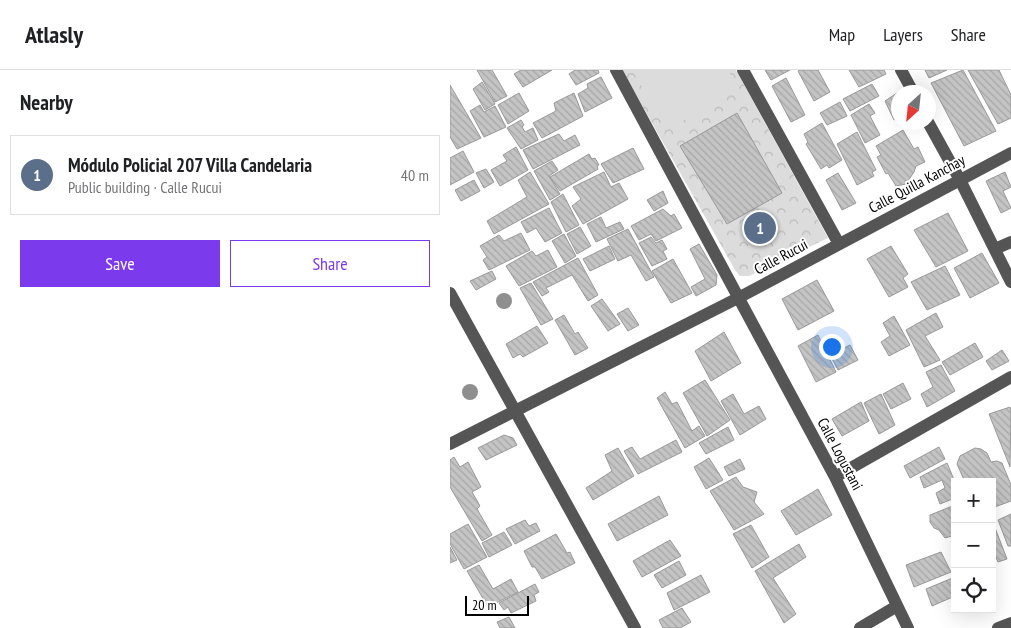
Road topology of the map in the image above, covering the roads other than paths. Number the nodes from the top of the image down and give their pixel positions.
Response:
1 (616, 70) edge
2 (743, 70) edge
3 (901, 70) edge
4 (909, 85) edge
5 (932, 130) edge
6 (1011, 153) edge
7 (960, 180) junction
8 (1011, 242) edge
9 (839, 244) junction
10 (995, 249) junction
11 (1011, 282) edge
12 (450, 293) edge
13 (738, 298) junction
14 (1011, 377) edge
15 (516, 410) junction
16 (450, 444) edge
17 (835, 477) junction
18 (897, 606) junction
19 (1011, 624) edge
20 (635, 628) edge
21 (860, 628) edge
22 (908, 628) edge
23 (998, 628) edge

1 - 13 street, Calle Logustani
2 - 9 street
3 - 4 street
5 - 7 street
6 - 7 street, Calle Quilla Kanchay
7 - 9 street, Calle Quilla Kanchay
7 - 10 street
8 - 10 street
9 - 13 street, Calle Rucui
10 - 11 street
12 - 15 street
13 - 15 street, Calle Rucui
13 - 17 street, Calle Logustani
14 - 17 street
15 - 16 street, Calle Rucui
15 - 20 street
17 - 18 street, Calle Logustani
18 - 21 street
18 - 22 street, Calle Logustani
19 - 23 street

